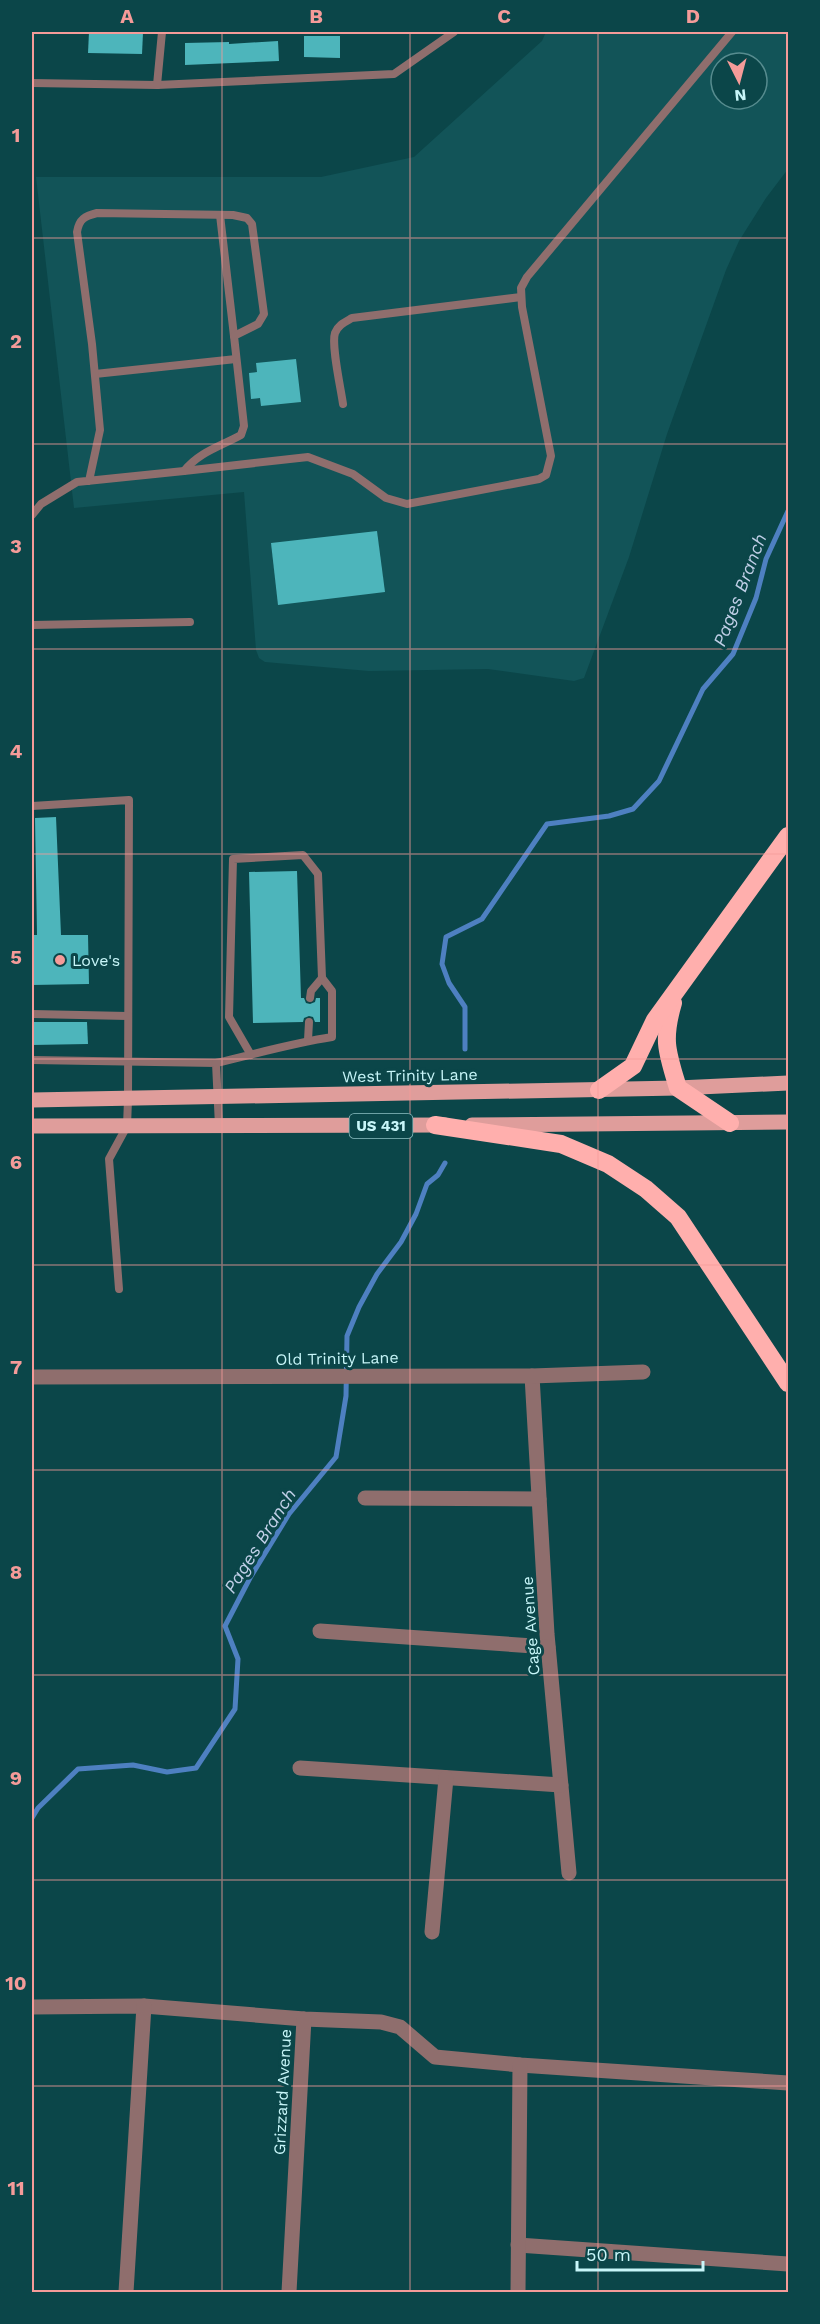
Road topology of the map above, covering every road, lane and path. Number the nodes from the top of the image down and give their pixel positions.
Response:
1 (162, 32) edge
2 (454, 32) edge
3 (732, 32) edge
4 (32, 83) edge
5 (157, 85) junction
6 (220, 215) junction
7 (521, 297) junction
8 (234, 336) junction
9 (236, 358) junction
10 (95, 374) junction
11 (343, 404) dead end
12 (184, 471) junction
13 (89, 481) junction
14 (32, 515) edge
15 (190, 622) dead end
16 (32, 625) edge
17 (32, 806) edge
18 (789, 836) edge
19 (322, 978) junction
20 (676, 992) junction
21 (310, 998) dead end
22 (32, 1014) edge
23 (128, 1016) junction
24 (309, 1022) dead end
25 (308, 1040) junction
26 (251, 1055) junction
27 (32, 1060) edge
28 (128, 1062) junction
29 (216, 1063) junction
30 (789, 1083) edge
31 (678, 1088) junction
32 (599, 1090) junction
33 (218, 1097) junction
34 (32, 1100) edge
35 (128, 1100) junction
36 (789, 1122) edge
37 (730, 1123) junction
38 (435, 1125) junction
39 (32, 1126) edge
40 (127, 1126) junction
41 (219, 1126) junction
42 (119, 1289) dead end
43 (643, 1372) dead end
44 (532, 1376) junction
45 (32, 1377) edge
46 (789, 1383) edge
47 (365, 1498) dead end
48 (539, 1499) junction
49 (320, 1631) dead end
50 (548, 1647) junction
51 (300, 1768) dead end
52 (446, 1778) junction
53 (561, 1785) junction
54 (569, 1873) dead end
55 (432, 1932) dead end
56 (144, 2006) junction
57 (32, 2007) edge
58 (304, 2019) junction
59 (520, 2065) junction
60 (789, 2083) edge
61 (518, 2245) junction
62 (789, 2264) edge
63 (126, 2292) edge
64 (289, 2292) edge
65 (518, 2292) edge

1 - 5 lane
2 - 5 lane
3 - 7 lane
4 - 5 lane
6 - 8 lane
6 - 8 lane
6 - 10 lane
7 - 11 lane
7 - 12 lane
8 - 9 lane
9 - 10 lane
9 - 12 lane
10 - 13 lane
12 - 13 lane
13 - 14 lane
15 - 16 lane
17 - 23 lane
18 - 20 highway
19 - 21 lane
19 - 25 lane
19 - 26 lane
20 - 31 highway
20 - 32 highway
22 - 23 lane
23 - 28 lane
24 - 25 lane
25 - 26 lane
26 - 29 lane
27 - 28 lane
28 - 29 lane
28 - 35 lane
29 - 33 lane
30 - 31 main road, West Trinity Lane / US 431
31 - 32 main road, West Trinity Lane / US 431
31 - 37 highway
32 - 33 main road, West Trinity Lane / US 431
33 - 35 main road, West Trinity Lane / US 431
33 - 41 lane
34 - 35 main road, West Trinity Lane / US 431
35 - 40 lane
36 - 37 main road, US 431
37 - 38 main road, US 431
38 - 41 main road, US 431
38 - 46 highway
39 - 40 main road, US 431
40 - 41 main road, US 431
40 - 42 lane
43 - 44 street, Old Trinity Lane
44 - 45 street, Old Trinity Lane
44 - 48 street, Cage Avenue
47 - 48 street
48 - 50 street, Cage Avenue
49 - 50 street
50 - 53 street, Cage Avenue
51 - 52 street
52 - 53 street
52 - 55 street
53 - 54 street, Cage Avenue
56 - 57 street, Grizzard Avenue
56 - 58 street, Grizzard Avenue
56 - 63 street
58 - 59 street
58 - 64 street, Grizzard Avenue
59 - 60 street
59 - 61 street
61 - 62 street
61 - 65 street

